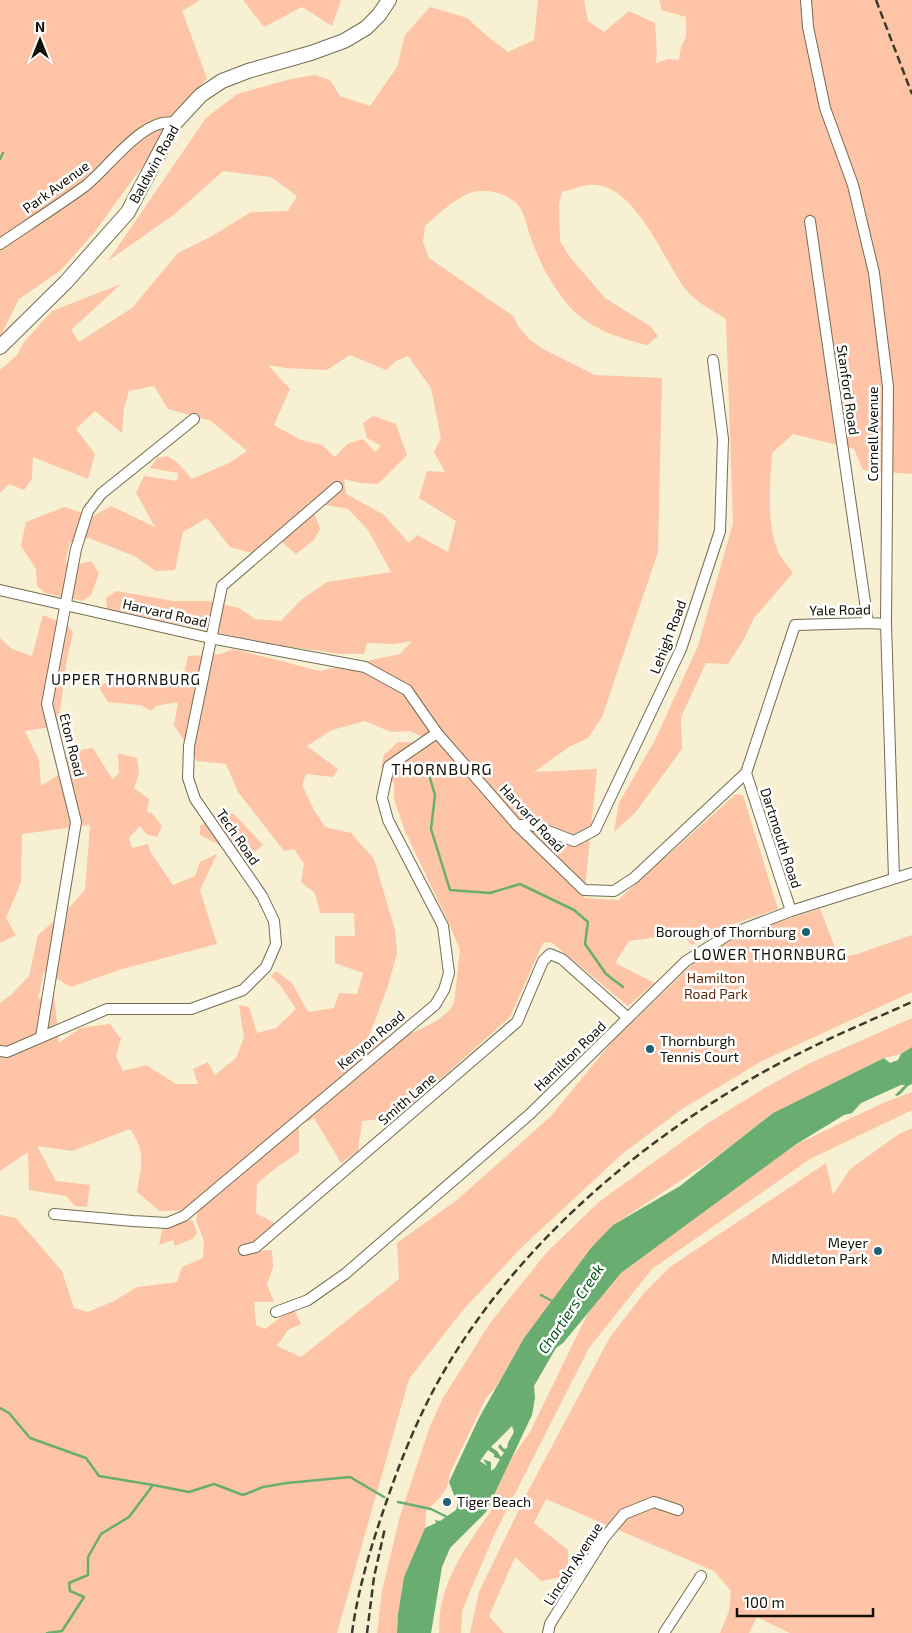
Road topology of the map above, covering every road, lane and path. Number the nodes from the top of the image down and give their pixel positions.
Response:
1 (389, 0) edge
2 (806, 0) edge
3 (175, 123) junction
4 (810, 221) dead end
5 (0, 244) edge
6 (0, 347) edge
7 (712, 360) dead end
8 (194, 419) dead end
9 (337, 487) dead end
10 (0, 590) edge
11 (65, 604) junction
12 (868, 623) junction
13 (886, 624) junction
14 (795, 625) joint
15 (210, 638) junction
16 (437, 733) junction
17 (746, 772) junction
18 (517, 825) junction
19 (912, 873) edge
20 (894, 878) junction
21 (790, 912) junction
22 (628, 1018) junction
23 (41, 1037) junction
24 (0, 1051) edge
25 (54, 1214) dead end
26 (244, 1250) dead end
27 (276, 1312) dead end
28 (678, 1510) dead end
29 (701, 1576) dead end
30 (548, 1633) edge
31 (664, 1633) edge

1 - 3 street, Baldwin Road
2 - 13 street, Cornell Avenue
3 - 5 street, Park Avenue
3 - 6 street, Baldwin Road
4 - 12 street, Stanford Road
7 - 18 street, Lehigh Road
8 - 11 street, Eton Road
9 - 15 street, Tech Road
10 - 11 street, Harvard Road
11 - 15 street, Harvard Road
11 - 23 street, Eton Road
12 - 13 street, Yale Road
12 - 14 street, Yale Road
13 - 20 street, Cornell Avenue
14 - 17 street, Harvard Road
15 - 16 street, Harvard Road
15 - 23 street, Tech Road
16 - 18 street, Harvard Road
16 - 25 street, Kenyon Road
17 - 18 street, Harvard Road
17 - 21 street, Dartmouth Road
19 - 20 street, Hamilton Road
20 - 21 street, Hamilton Road
21 - 22 street, Hamilton Road
22 - 26 street, Smith Lane
22 - 27 street, Hamilton Road
23 - 24 street, Tech Road
28 - 30 street, Lincoln Avenue
29 - 31 street

